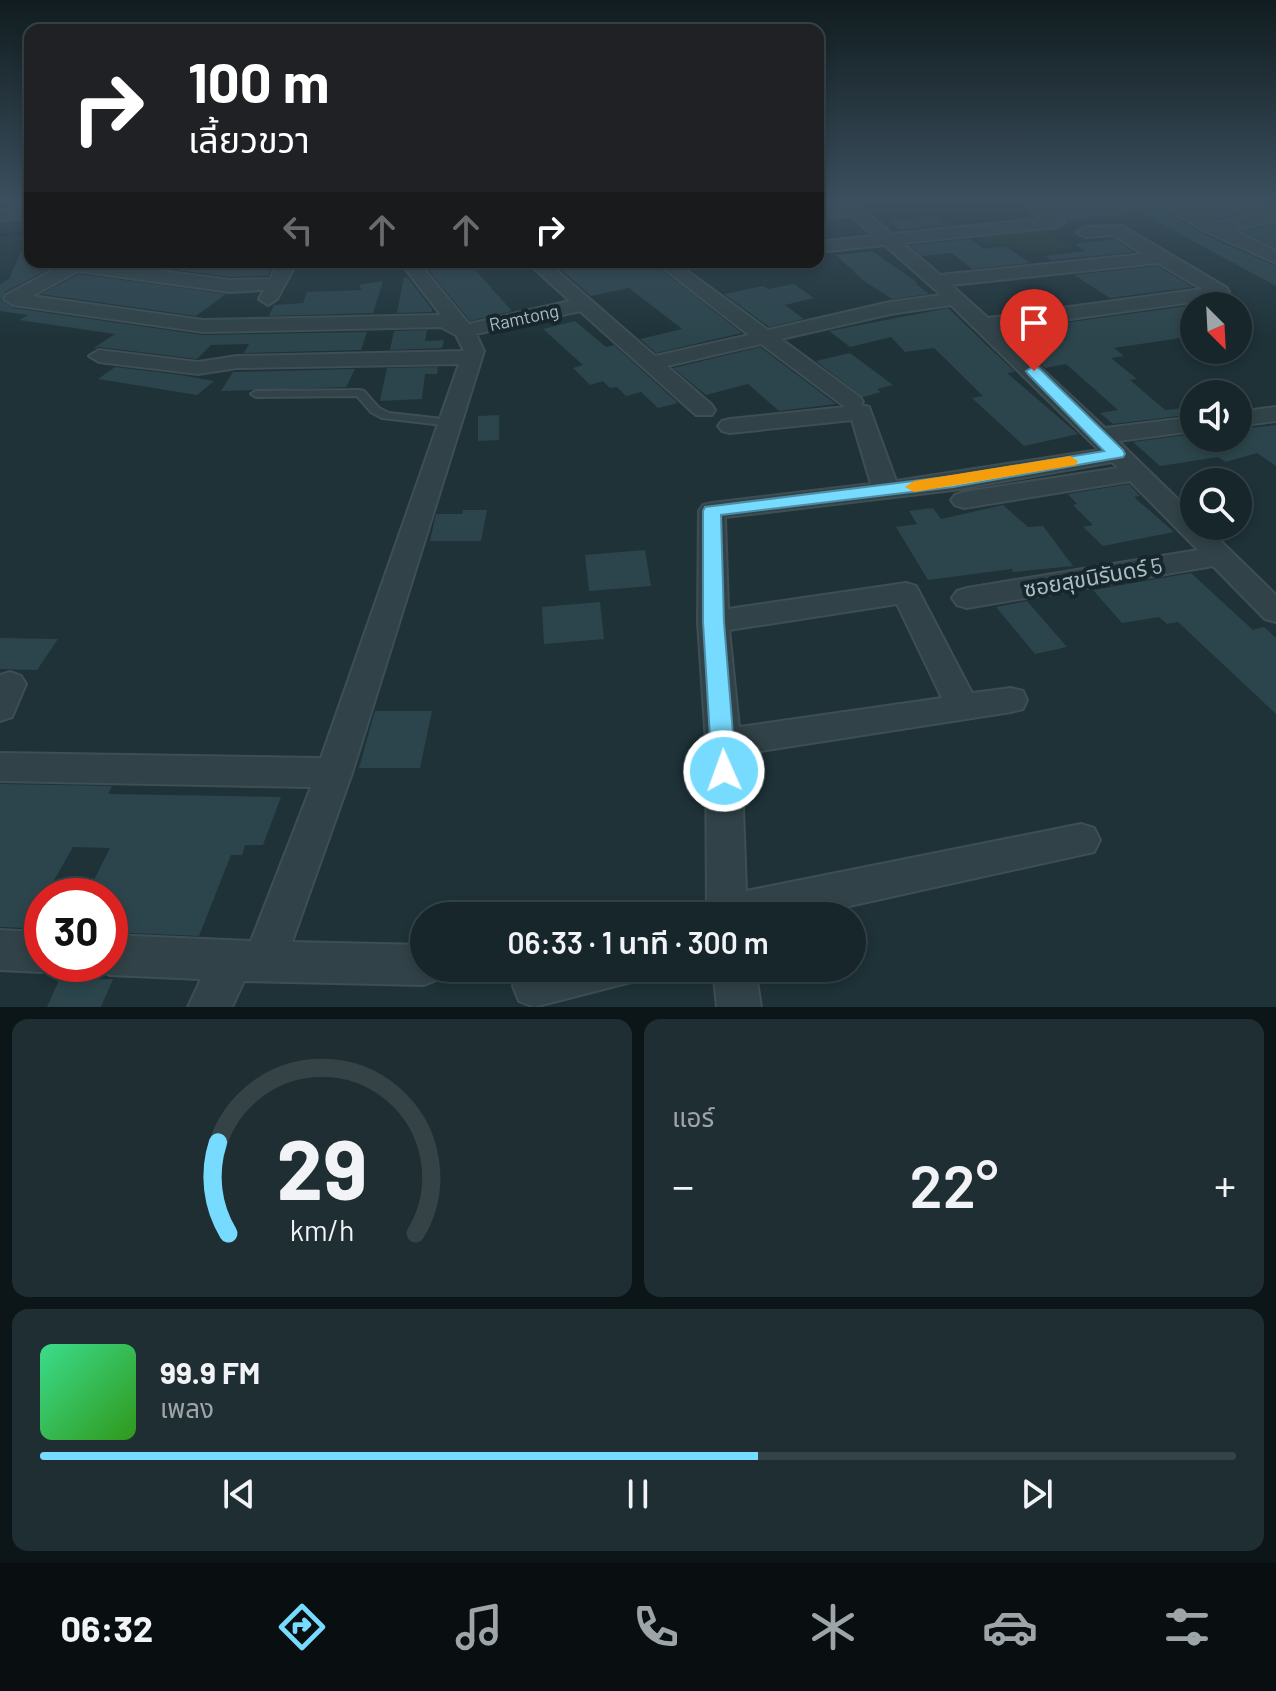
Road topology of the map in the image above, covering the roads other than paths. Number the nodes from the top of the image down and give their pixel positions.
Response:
1 (897, 246) edge
2 (1143, 246) edge
3 (1255, 246) edge
4 (1273, 254) edge
5 (1162, 257) junction
6 (71, 268) edge
7 (104, 268) edge
8 (174, 268) edge
9 (284, 268) edge
10 (413, 268) edge
11 (543, 268) edge
12 (672, 268) edge
13 (161, 277) junction
14 (935, 281) junction
15 (275, 284) junction
16 (953, 299) junction
17 (584, 304) junction
18 (256, 324) junction
19 (982, 325) junction
20 (765, 336) junction
21 (468, 344) junction
22 (99, 356) dead end
23 (652, 363) junction
24 (256, 394) dead end
25 (852, 402) dead end
26 (704, 410) dead end
27 (1276, 414) edge
28 (1252, 417) edge
29 (452, 423) junction
30 (730, 426) dead end
31 (1180, 429) edge
32 (1117, 454) junction
33 (886, 490) junction
34 (964, 500) dead end
35 (1219, 556) junction
36 (967, 598) dead end
37 (1276, 612) edge
38 (713, 622) junction
39 (1011, 700) dead end
40 (962, 706) junction
41 (723, 743) junction
42 (0, 767) edge
43 (334, 773) junction
44 (1081, 840) dead end
45 (727, 902) edge
46 (788, 902) edge
47 (0, 950) edge
48 (24, 951) edge
49 (128, 956) edge
50 (248, 962) junction
51 (410, 965) edge
52 (552, 982) edge
53 (736, 982) edge
54 (534, 986) dead end
55 (210, 1007) edge
56 (739, 1007) edge

1 - 14 street
2 - 5 street
3 - 4 street
5 - 14 street
5 - 19 street
6 - 18 street
7 - 13 street
8 - 13 street
9 - 15 street
10 - 21 street
11 - 17 street
12 - 20 street
13 - 15 street
14 - 16 street
15 - 18 street
16 - 19 street
16 - 20 street
17 - 21 street, Ramtong
17 - 23 street
18 - 21 street
19 - 32 street
20 - 23 street
20 - 25 street
21 - 22 street, Ramtong
21 - 29 street
23 - 26 street
24 - 29 lane
27 - 28 street
29 - 43 street
30 - 33 street
31 - 32 street
32 - 33 street
32 - 34 street
32 - 35 street
33 - 38 street
35 - 36 street, ซอยสุขนิรันดร์ 5
35 - 37 street
38 - 40 street
38 - 41 street
39 - 40 street
40 - 41 street
41 - 45 street
42 - 43 street
43 - 50 street
44 - 46 street
47 - 48 street
49 - 50 street
50 - 51 street
50 - 55 street
52 - 54 street
53 - 56 street

